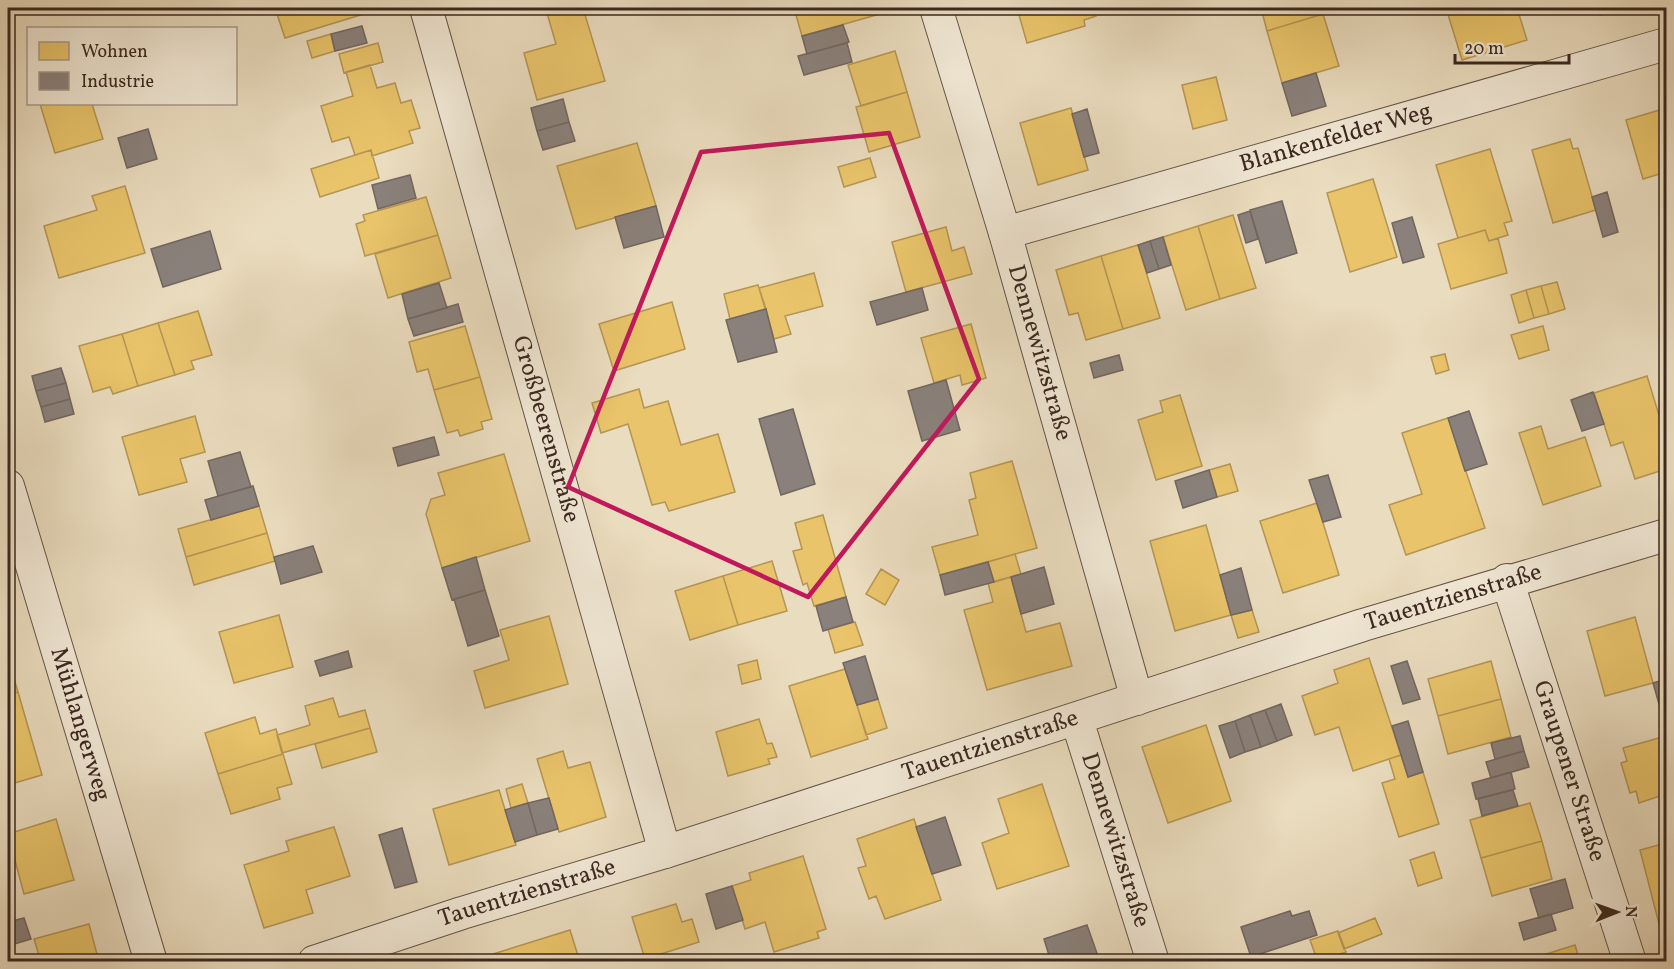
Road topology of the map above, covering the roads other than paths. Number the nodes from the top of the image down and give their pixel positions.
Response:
1 (426, 8) edge
2 (936, 8) edge
3 (1666, 45) edge
4 (1005, 233) junction
5 (8, 486) edge
6 (1666, 535) edge
7 (1507, 580) junction
8 (1137, 699) junction
9 (1077, 720) junction
10 (665, 852) junction
11 (151, 962) edge
12 (314, 962) edge
13 (1153, 962) edge
14 (1630, 962) edge

1 - 10 street, Großbeerenstraße
2 - 4 street, Dennewitzstraße
3 - 4 street, Blankenfelder Weg
4 - 8 street, Dennewitzstraße
5 - 11 street, Mühlangerweg
6 - 7 street, Tauentzienstraße
7 - 8 street, Tauentzienstraße
7 - 14 street, Graupener Straße
8 - 9 street, Tauentzienstraße
9 - 10 street, Tauentzienstraße
9 - 13 street, Dennewitzstraße
10 - 12 street, Tauentzienstraße

